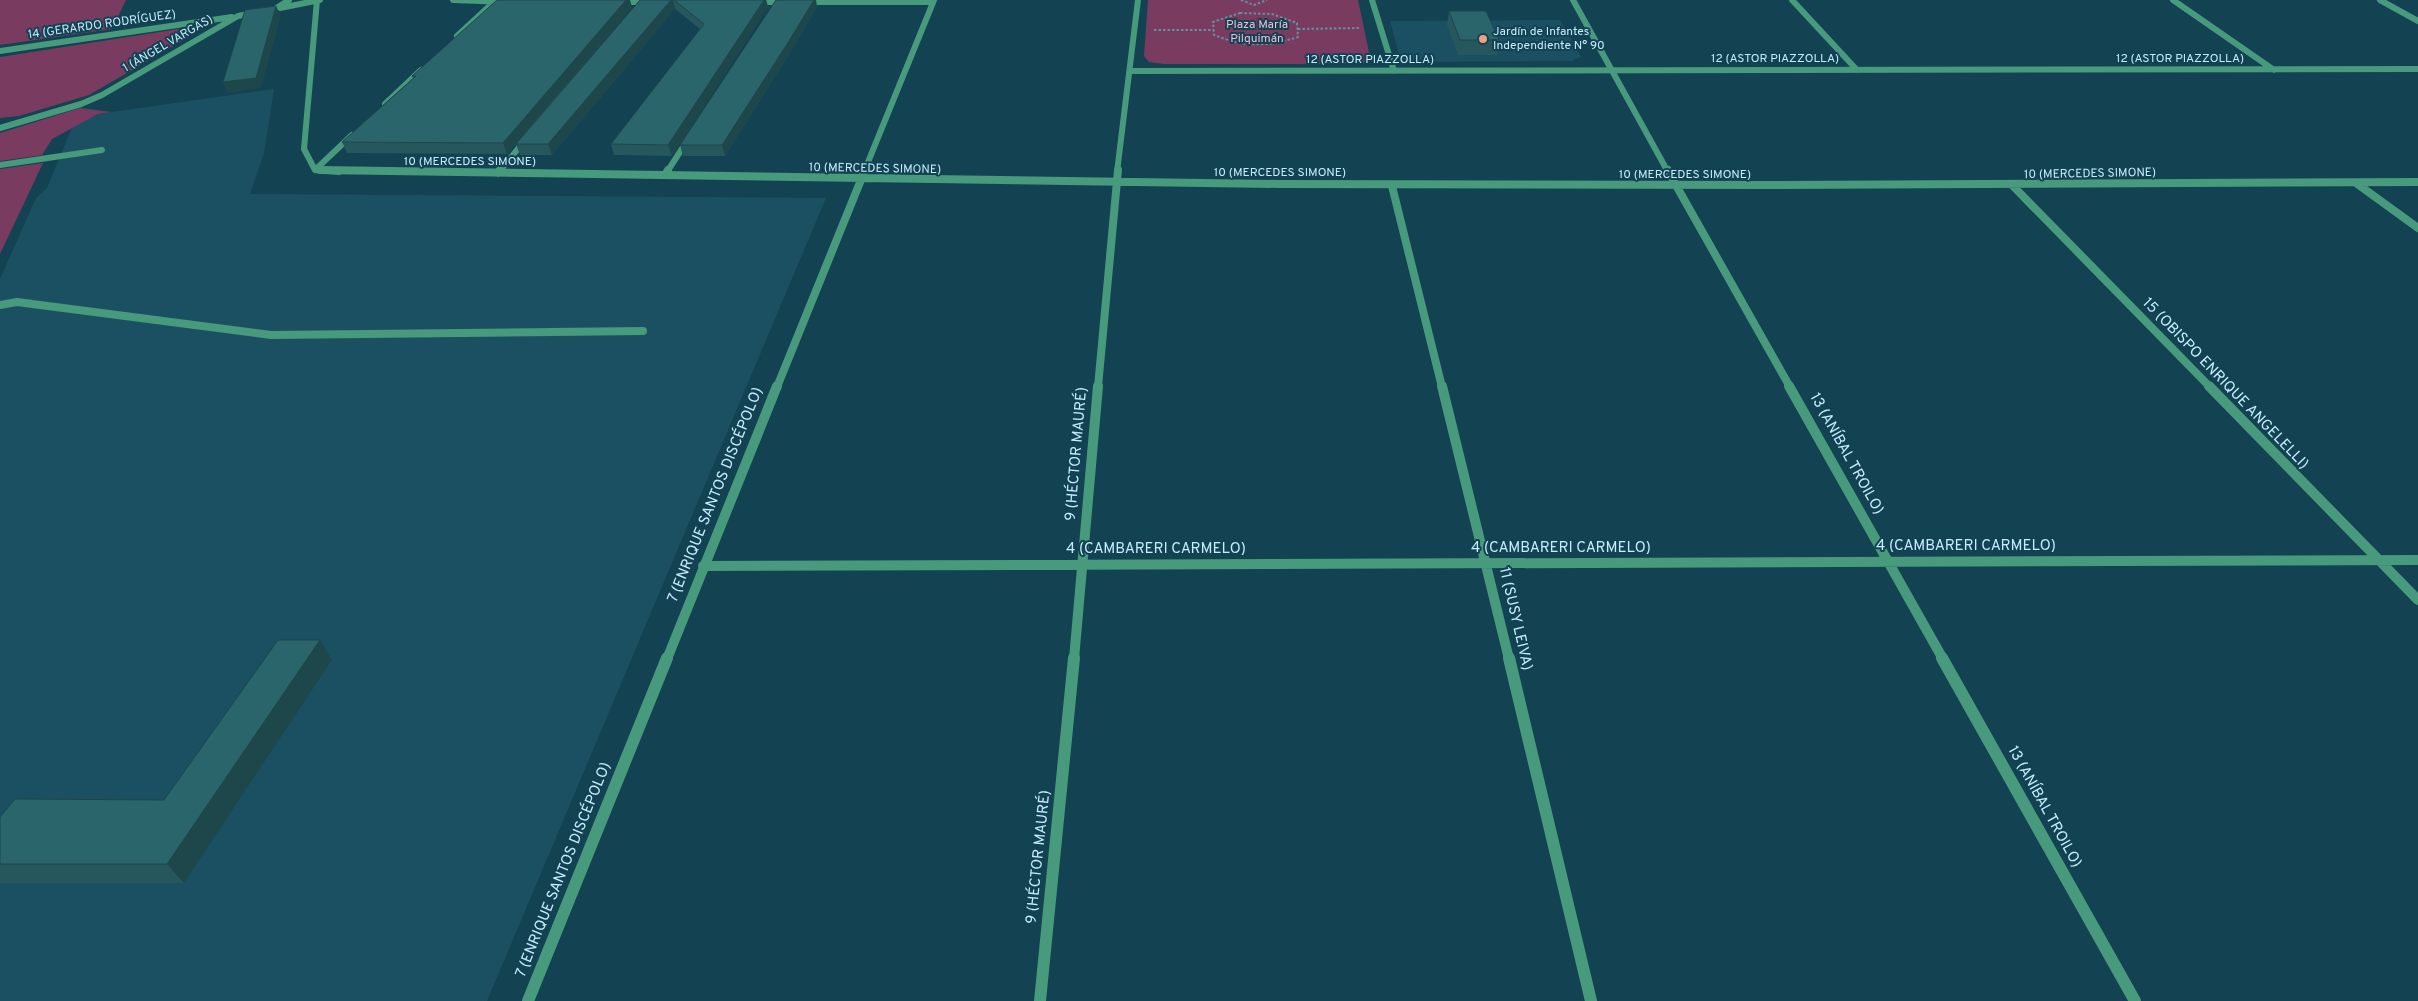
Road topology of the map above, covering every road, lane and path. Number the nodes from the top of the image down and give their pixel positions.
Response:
1 (288, 0) edge
2 (318, 0) edge
3 (453, 0) edge
4 (1138, 0) edge
5 (1241, 0) edge
6 (1267, 0) edge
7 (1372, 0) edge
8 (1574, 0) edge
9 (1792, 0) edge
10 (2173, 0) edge
11 (2380, 0) edge
12 (495, 1) edge
13 (643, 1) edge
14 (777, 1) edge
15 (933, 1) edge
16 (513, 2) edge
17 (612, 2) edge
18 (652, 2) edge
19 (748, 2) edge
20 (1254, 5) junction
21 (276, 9) junction
22 (636, 9) edge
23 (771, 10) edge
24 (1254, 14) junction
25 (238, 16) junction
26 (2418, 21) edge
27 (1381, 28) junction
28 (1298, 29) junction
29 (1135, 30) junction
30 (1214, 30) junction
31 (450, 42) edge
32 (0, 51) edge
33 (429, 63) edge
34 (2418, 69) edge
35 (1612, 70) junction
36 (1857, 70) junction
37 (2274, 70) junction
38 (1131, 71) junction
39 (1394, 71) junction
40 (379, 110) edge
41 (0, 128) edge
42 (358, 130) edge
43 (692, 134) edge
44 (529, 136) edge
45 (102, 150) dead end
46 (0, 165) edge
47 (315, 170) junction
48 (498, 173) junction
49 (666, 175) junction
50 (860, 181) junction
51 (2356, 182) junction
52 (2418, 182) edge
53 (1116, 183) junction
54 (1392, 186) junction
55 (2013, 186) junction
56 (1677, 187) junction
57 (2418, 228) edge
58 (0, 305) edge
59 (643, 331) dead end
60 (2378, 560) junction
61 (2418, 560) edge
62 (1888, 562) junction
63 (1486, 563) junction
64 (1083, 565) junction
65 (703, 566) junction
66 (2418, 600) edge
67 (528, 1001) edge
68 (1040, 1001) edge
69 (1591, 1001) edge
70 (2135, 1001) edge

1 - 21 street, 1 (ÁNGEL VARGAS)
2 - 21 street
2 - 47 street
3 - 12 street
4 - 29 street, 9 (HÉCTOR MAURÉ)
5 - 20 path
6 - 20 path
7 - 27 street
8 - 35 street, 13 (ANÍBAL TROILO)
9 - 36 street
10 - 37 street
11 - 26 street
12 - 16 street
12 - 31 street
13 - 17 street
13 - 18 street
13 - 22 street
14 - 15 street
14 - 19 street
14 - 23 street
15 - 50 street, 7 (ENRIQUE SANTOS DISCÉPOLO)
20 - 24 path
21 - 25 street, 1 (ÁNGEL VARGAS)
24 - 28 path
24 - 30 path
25 - 32 street, 14 (GERARDO RODRÍGUEZ)
25 - 41 street, 1 (ÁNGEL VARGAS)
27 - 28 path
27 - 39 street
28 - 30 path
29 - 30 path
29 - 38 street, 9 (HÉCTOR MAURÉ)
33 - 40 street
34 - 37 street, 12 (ASTOR PIAZZOLLA)
35 - 36 street, 12 (ASTOR PIAZZOLLA)
35 - 39 street, 12 (ASTOR PIAZZOLLA)
35 - 56 street, 13 (ANÍBAL TROILO)
36 - 37 street, 12 (ASTOR PIAZZOLLA)
38 - 39 street, 12 (ASTOR PIAZZOLLA)
38 - 53 street, 9 (HÉCTOR MAURÉ)
42 - 47 street
43 - 49 street
44 - 48 street
45 - 46 street
47 - 48 street, 10 (MERCEDES SIMONE)
48 - 49 street, 10 (MERCEDES SIMONE)
49 - 50 street, 10 (MERCEDES SIMONE)
50 - 53 street, 10 (MERCEDES SIMONE)
50 - 65 street, 7 (ENRIQUE SANTOS DISCÉPOLO)
51 - 52 street, 10 (MERCEDES SIMONE)
51 - 55 street, 10 (MERCEDES SIMONE)
51 - 57 street
53 - 54 street, 10 (MERCEDES SIMONE)
53 - 64 street, 9 (HÉCTOR MAURÉ)
54 - 56 street, 10 (MERCEDES SIMONE)
54 - 63 street, 11 (SUSY LEIVA)
55 - 56 street, 10 (MERCEDES SIMONE)
55 - 60 street, 15 (OBISPO ENRIQUE ANGELELLI)
56 - 62 street, 13 (ANÍBAL TROILO)
58 - 59 street
60 - 61 street, 4 (CAMBARERI CARMELO)
60 - 62 street, 4 (CAMBARERI CARMELO)
60 - 66 street, 15 (OBISPO ENRIQUE ANGELELLI)
62 - 63 street, 4 (CAMBARERI CARMELO)
62 - 70 street, 13 (ANÍBAL TROILO)
63 - 64 street, 4 (CAMBARERI CARMELO)
63 - 69 street, 11 (SUSY LEIVA)
64 - 65 street, 4 (CAMBARERI CARMELO)
64 - 68 street, 9 (HÉCTOR MAURÉ)
65 - 67 street, 7 (ENRIQUE SANTOS DISCÉPOLO)

